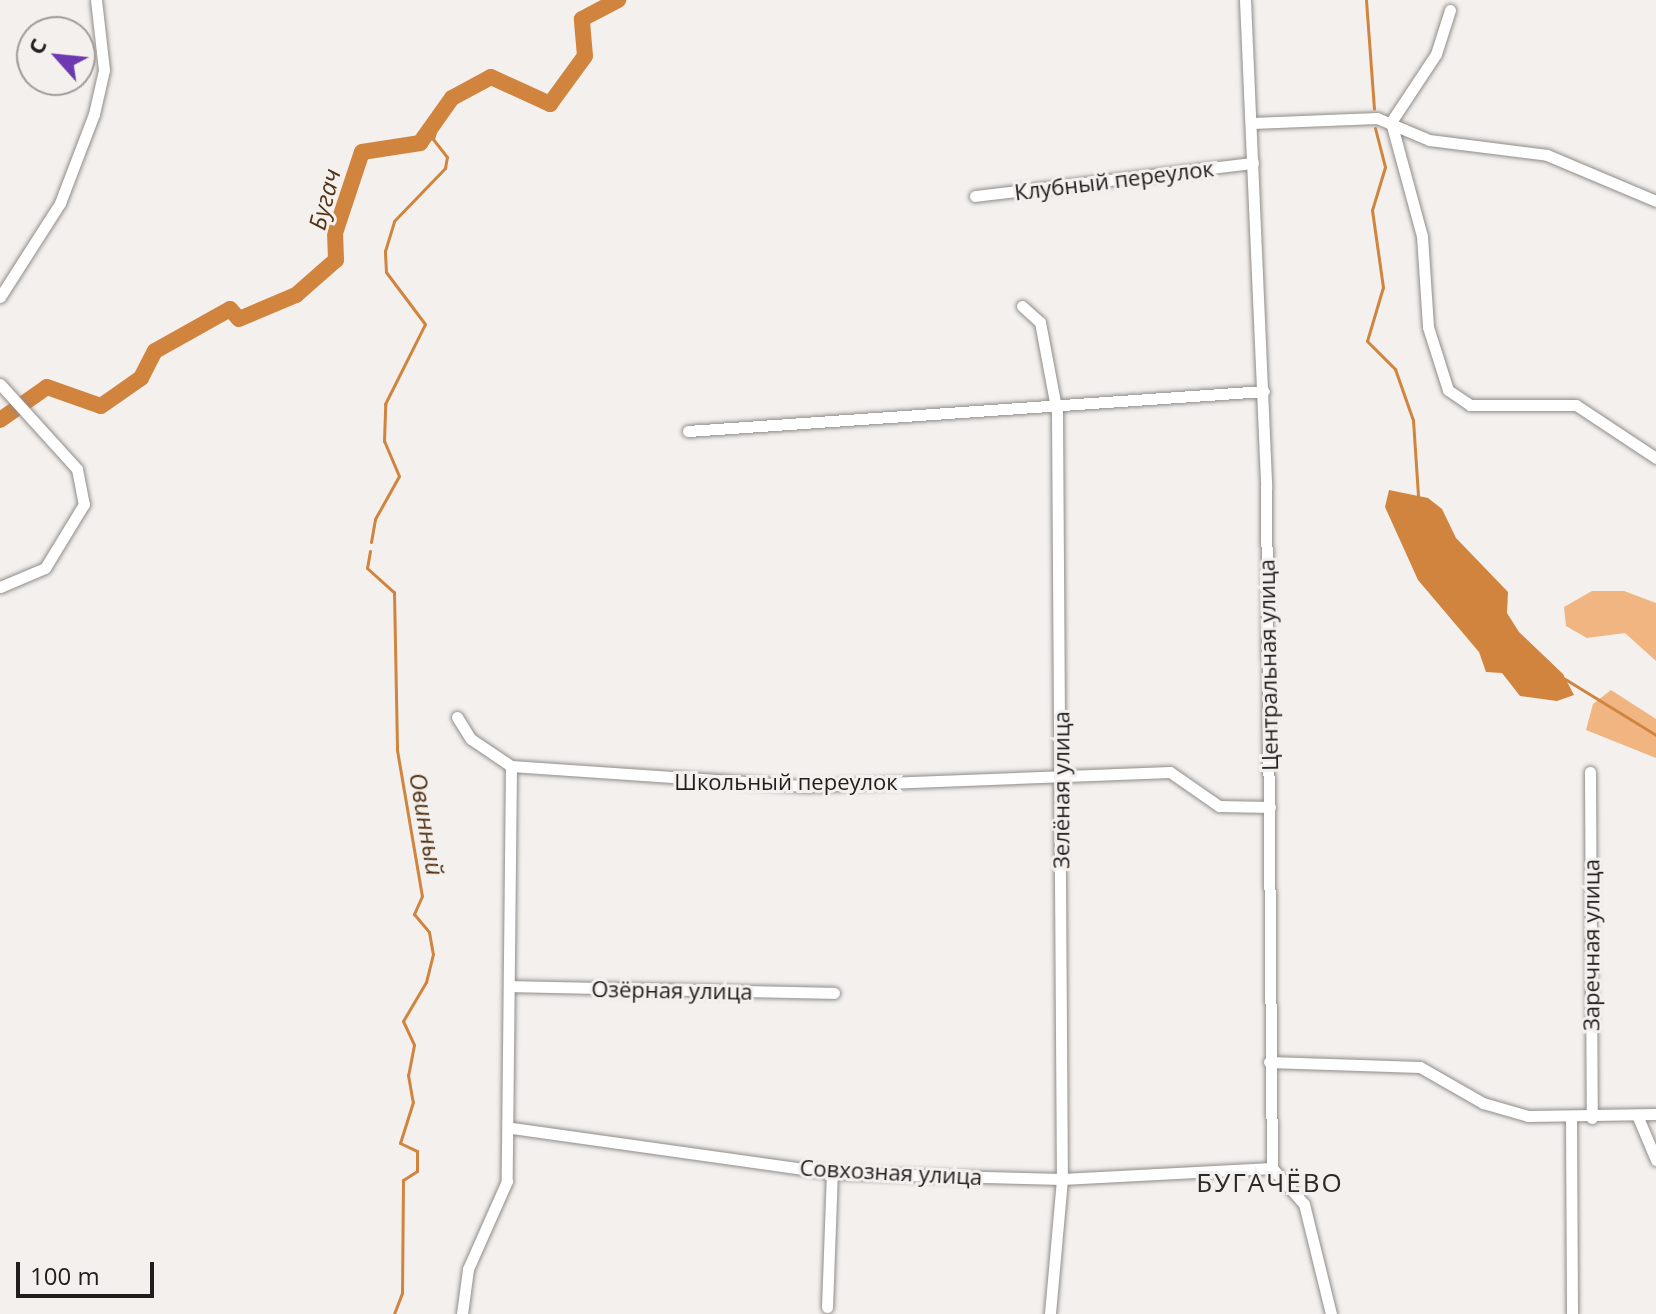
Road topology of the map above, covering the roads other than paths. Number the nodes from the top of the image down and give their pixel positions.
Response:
1 (96, 0) edge
2 (1245, 0) edge
3 (1450, 10) dead end
4 (1391, 122) junction
5 (1252, 123) junction
6 (1253, 163) junction
7 (975, 196) dead end
8 (1656, 201) edge
9 (0, 297) edge
10 (1022, 306) dead end
11 (0, 384) edge
12 (1264, 391) junction
13 (1053, 402) junction
14 (688, 431) dead end
15 (1656, 458) edge
16 (0, 587) edge
17 (457, 717) dead end
18 (511, 766) junction
19 (1590, 772) dead end
20 (1062, 778) junction
21 (1270, 807) junction
22 (510, 986) junction
23 (834, 993) dead end
24 (1269, 1062) junction
25 (1656, 1114) edge
26 (1637, 1115) junction
27 (1592, 1118) junction
28 (1571, 1119) junction
29 (512, 1128) junction
30 (1656, 1160) edge
31 (1272, 1168) junction
32 (832, 1173) junction
33 (1062, 1179) junction
34 (827, 1307) dead end
35 (462, 1314) edge
36 (1050, 1314) edge
37 (1331, 1314) edge
38 (1572, 1314) edge

1 - 9 street
2 - 5 street, Центральная улица
3 - 4 street
4 - 5 street
4 - 8 street
4 - 15 street
5 - 6 street, Центральная улица
6 - 7 street, Клубный переулок
6 - 12 street, Центральная улица
10 - 13 street, Зелёная улица
11 - 16 street
12 - 13 street
12 - 21 street, Центральная улица
13 - 14 street
13 - 20 street, Зелёная улица
17 - 18 street
18 - 20 street, Школьный переулок
18 - 22 street
19 - 27 street, Заречная улица
20 - 21 street, Школьный переулок
20 - 33 street, Зелёная улица
21 - 24 street, Центральная улица
22 - 23 street, Озёрная улица
22 - 29 street
24 - 28 street
24 - 31 street, Центральная улица
25 - 26 street
26 - 27 street
26 - 30 street
27 - 28 street
28 - 38 street
29 - 32 street, Совхозная улица
29 - 35 street
31 - 33 street, Совхозная улица
31 - 37 street
32 - 33 street, Совхозная улица
32 - 34 street
33 - 36 street, Зелёная улица

